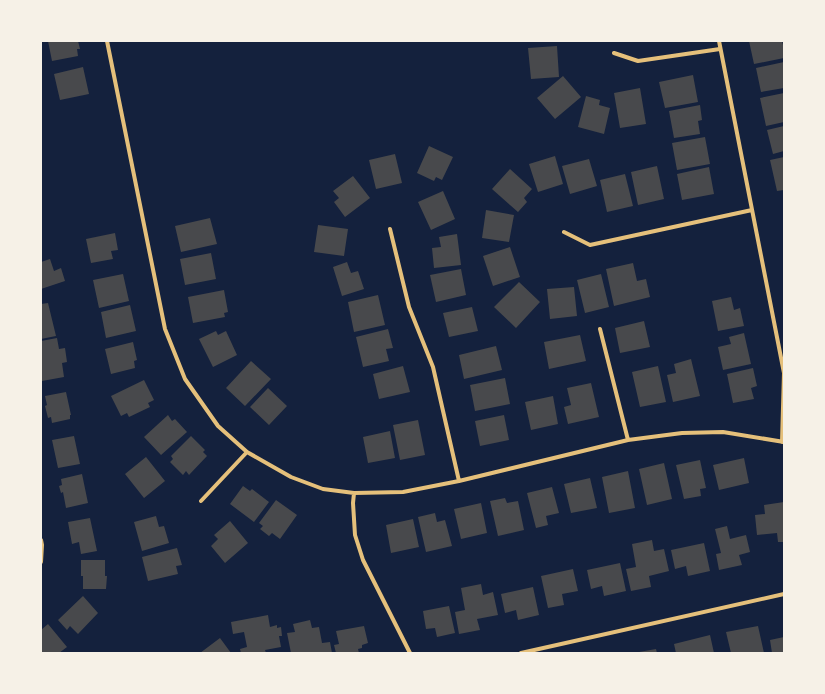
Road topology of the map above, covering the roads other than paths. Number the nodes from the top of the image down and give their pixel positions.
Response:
1 (107, 41) edge
2 (719, 41) edge
3 (720, 49) junction
4 (614, 53) dead end
5 (752, 210) junction
6 (390, 229) dead end
7 (564, 232) dead end
8 (600, 329) dead end
9 (628, 440) junction
10 (783, 442) edge
11 (247, 452) junction
12 (459, 481) junction
13 (354, 493) junction
14 (201, 501) dead end
15 (41, 540) edge
16 (41, 562) edge
17 (784, 594) edge
18 (410, 653) edge
19 (521, 653) edge

1 - 11 street
2 - 3 street
3 - 4 street
3 - 5 street
5 - 7 street
5 - 10 street
6 - 12 street
8 - 9 street
9 - 10 street
9 - 12 street
11 - 13 street
11 - 14 street
12 - 13 street
13 - 18 street
15 - 16 street
17 - 19 street

